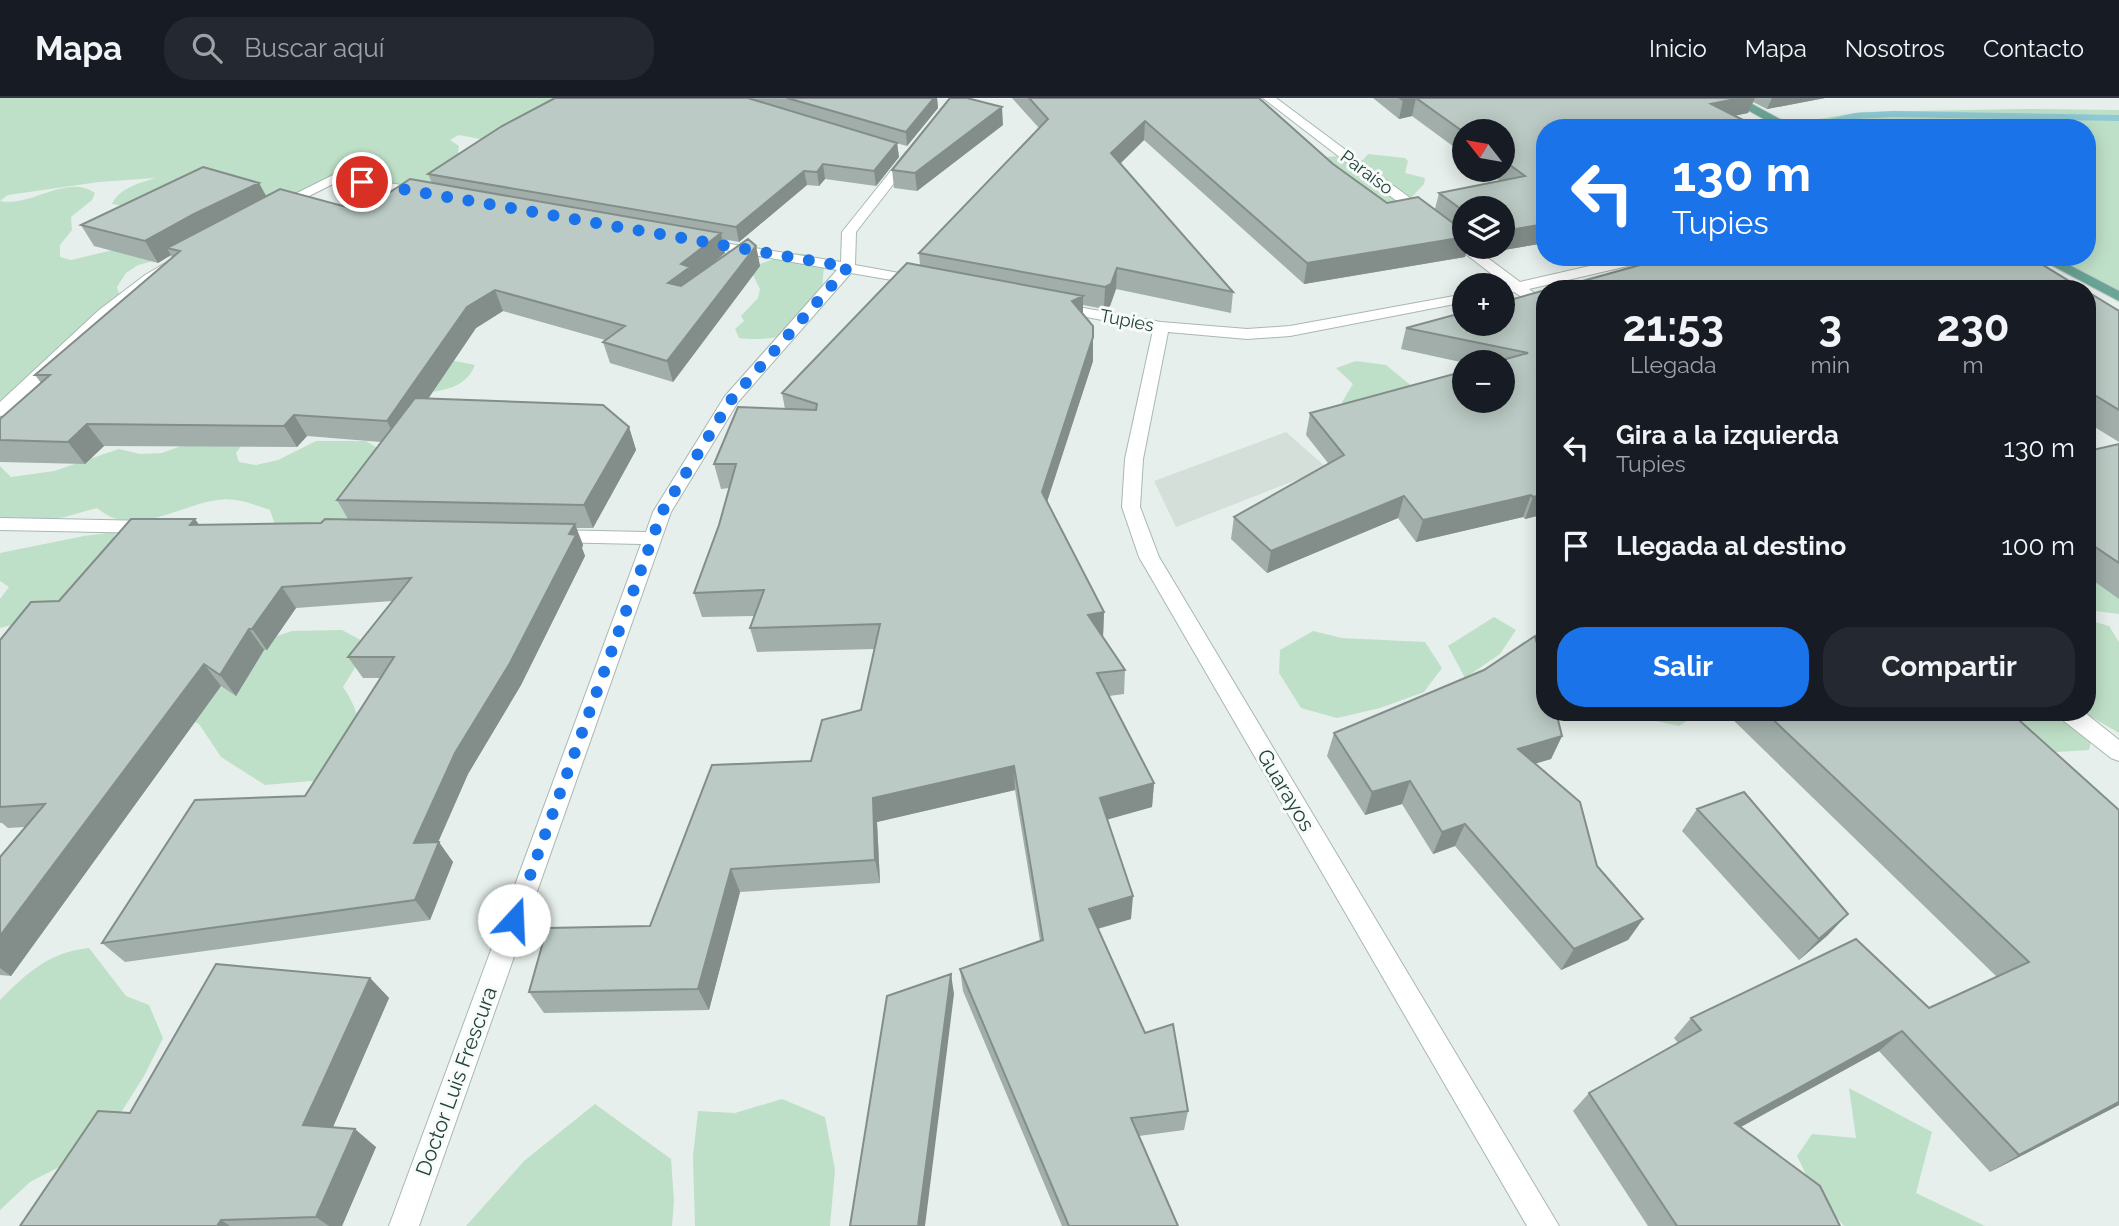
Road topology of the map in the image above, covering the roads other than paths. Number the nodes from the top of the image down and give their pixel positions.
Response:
1 (1269, 98) edge
2 (1732, 98) edge
3 (1773, 119) edge
4 (926, 135) edge
5 (443, 196) edge
6 (262, 214) edge
7 (1452, 236) edge
8 (686, 239) edge
9 (190, 253) edge
10 (1482, 259) edge
11 (1610, 266) edge
12 (2061, 266) edge
13 (848, 267) junction
14 (1549, 280) edge
15 (2088, 280) edge
16 (930, 283) edge
17 (1536, 283) edge
18 (2096, 284) edge
19 (1519, 287) junction
20 (1515, 288) edge
21 (2119, 296) edge
22 (1452, 300) edge
23 (1536, 301) edge
24 (1038, 303) edge
25 (1161, 327) junction
26 (0, 411) edge
27 (0, 523) edge
28 (166, 527) edge
29 (527, 535) edge
30 (652, 538) junction
31 (2079, 721) edge
32 (2119, 752) edge
33 (404, 1226) edge
34 (1544, 1226) edge

1 - 7 street, Paraíso
2 - 3 main road
4 - 13 street
5 - 6 street
8 - 13 street
9 - 26 street
10 - 19 street, Paraíso
11 - 14 street
12 - 15 main road
13 - 16 street
13 - 30 street, Doctor Luis Frescura
17 - 19 street
18 - 21 main road
19 - 20 street
19 - 23 street, Paraíso
22 - 25 street, Tupies
24 - 25 street, Tupies
25 - 34 street, Guarayos
27 - 28 street
29 - 30 street
30 - 33 street, Doctor Luis Frescura
31 - 32 street

